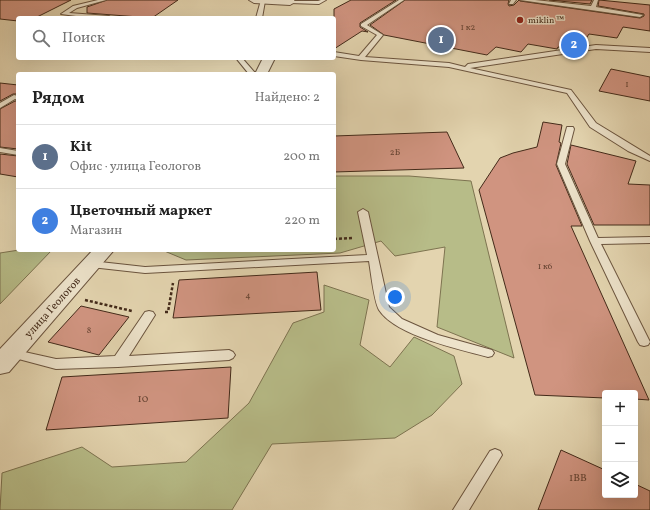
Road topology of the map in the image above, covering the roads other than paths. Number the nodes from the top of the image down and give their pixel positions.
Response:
1 (104, 0) edge
2 (258, 0) edge
3 (324, 0) edge
4 (402, 0) edge
5 (522, 0) edge
6 (596, 0) edge
7 (292, 1) edge
8 (593, 8) junction
9 (287, 13) dead end
10 (640, 15) dead end
11 (86, 16) edge
12 (259, 16) edge
13 (650, 50) edge
14 (336, 54) edge
15 (361, 58) junction
16 (240, 60) edge
17 (268, 60) edge
18 (461, 67) junction
19 (251, 72) edge
20 (262, 72) edge
21 (16, 98) edge
22 (0, 106) edge
23 (570, 129) dead end
24 (0, 150) edge
25 (16, 153) edge
26 (650, 159) edge
27 (364, 212) dead end
28 (595, 240) junction
29 (650, 240) edge
30 (97, 257) edge
31 (374, 258) junction
32 (149, 315) road end
33 (644, 342) dead end
34 (488, 353) dead end
35 (229, 355) dead end
36 (5, 359) edge
37 (118, 362) junction
38 (495, 455) dead end
39 (461, 510) edge

1 - 11 lane
2 - 7 street
2 - 12 lane
3 - 7 lane
4 - 15 lane
5 - 8 lane
6 - 8 lane
7 - 9 street
8 - 10 lane
13 - 18 lane
14 - 15 lane
15 - 18 lane
16 - 19 lane
17 - 20 street
18 - 26 lane
21 - 22 lane
23 - 28 lane
24 - 25 lane
27 - 31 lane
28 - 29 lane
28 - 33 lane
30 - 31 lane
30 - 36 street, улица Геологов
31 - 34 lane
32 - 37 lane
35 - 37 lane
36 - 37 lane
38 - 39 lane

